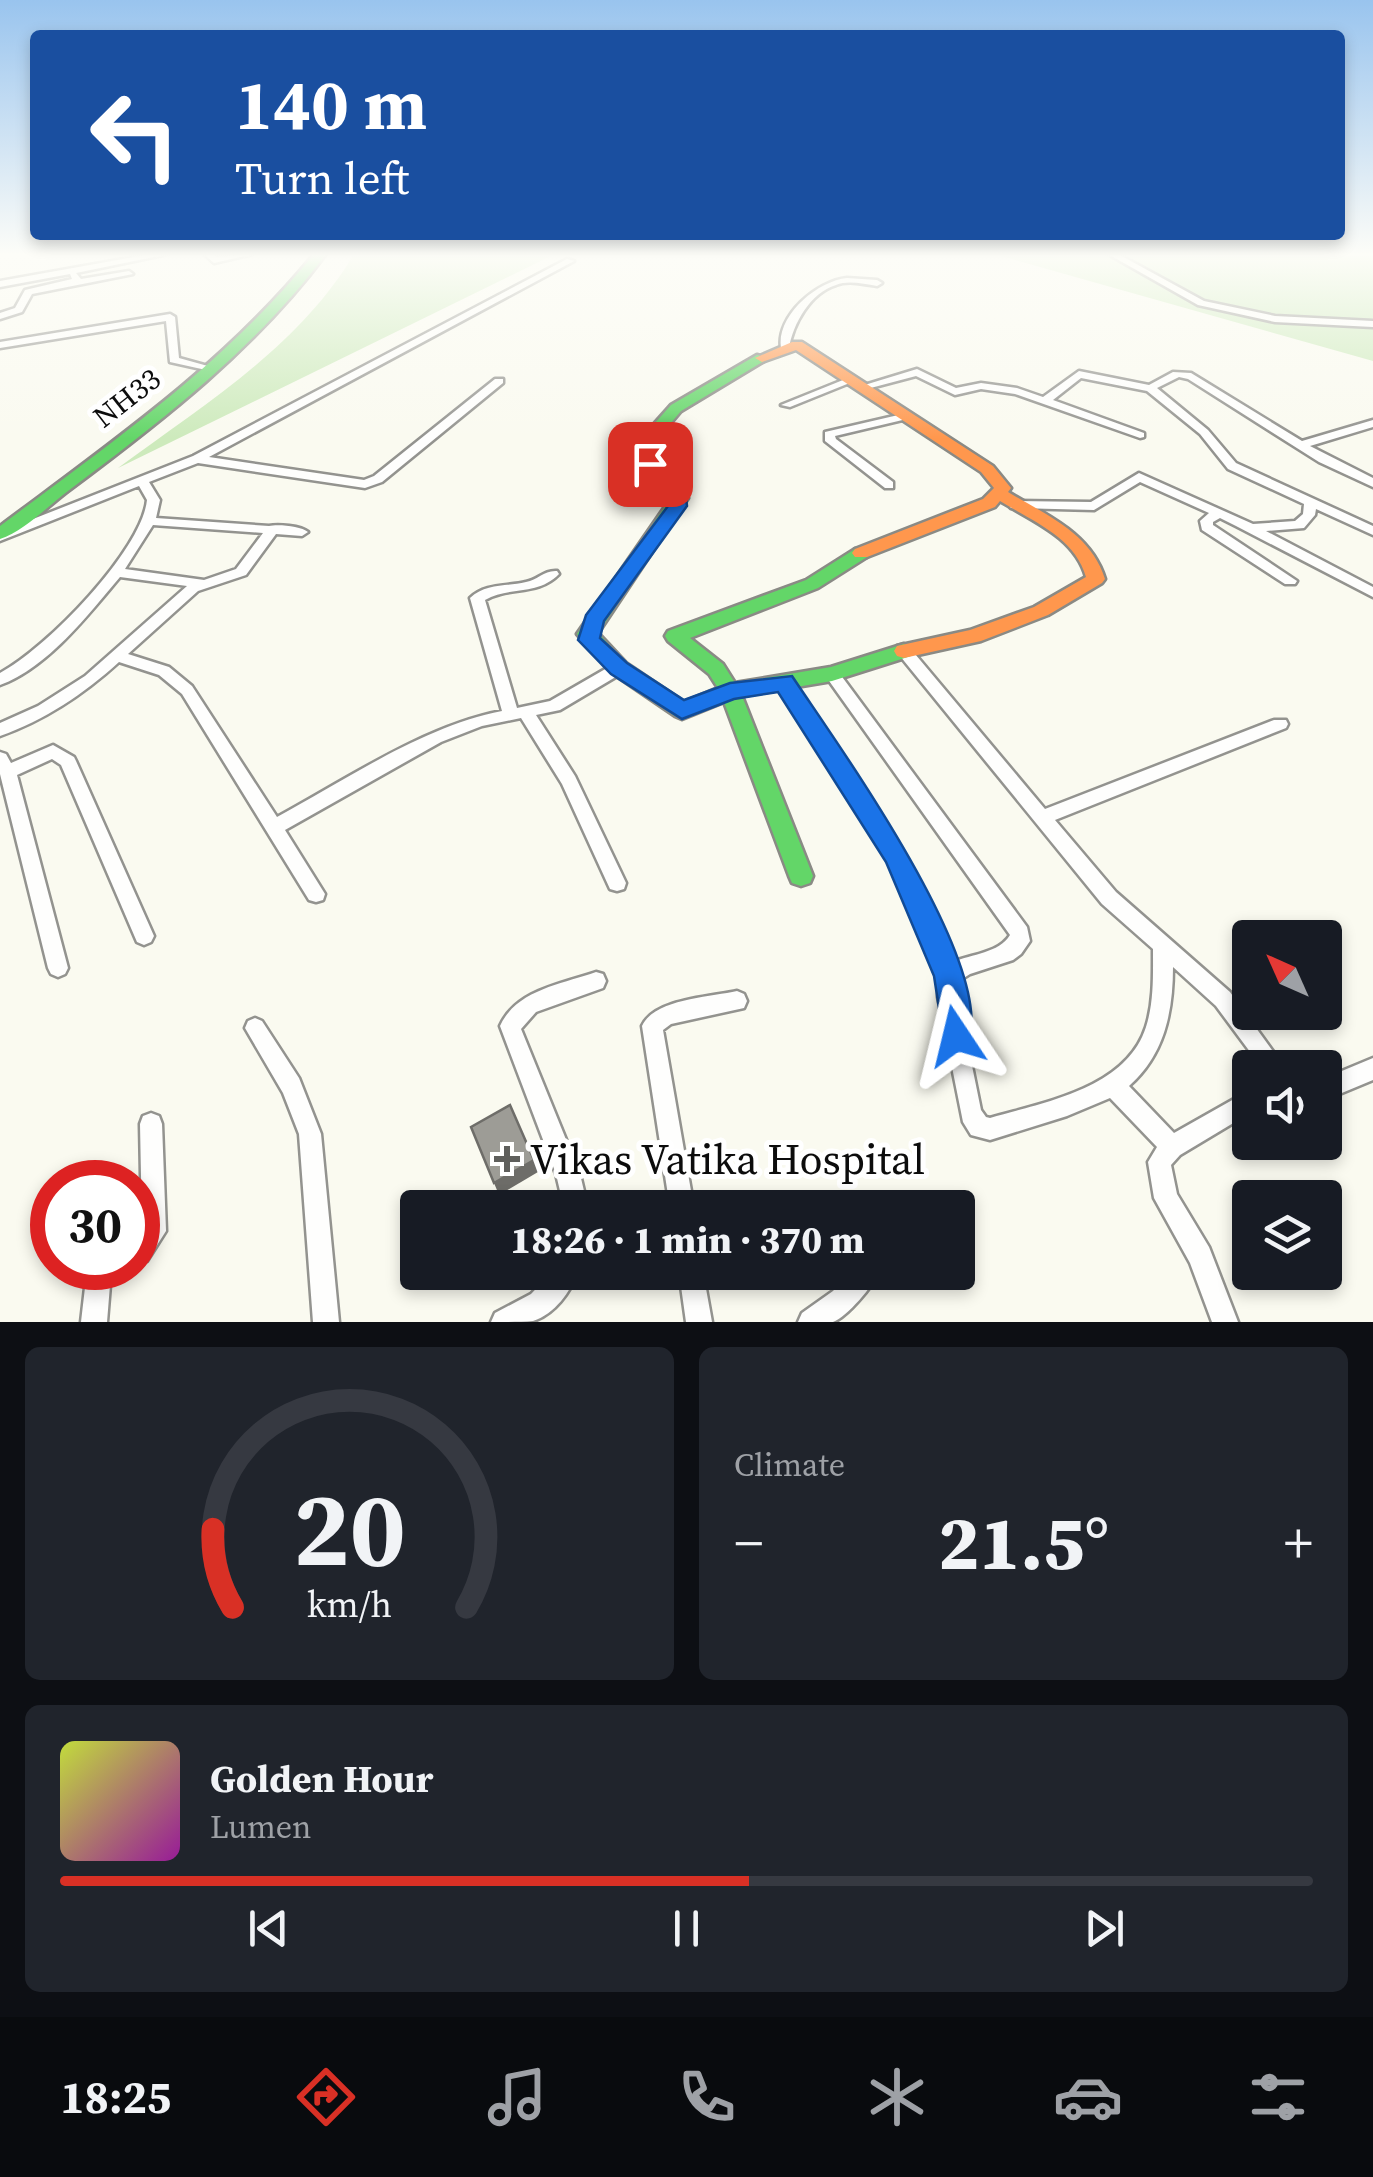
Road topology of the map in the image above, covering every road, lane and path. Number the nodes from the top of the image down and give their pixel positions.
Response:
1 (271, 316) edge
2 (467, 316) edge
3 (797, 316) edge
4 (1259, 316) edge
5 (1373, 324) edge
6 (0, 345) edge
7 (785, 346) junction
8 (211, 370) junction
9 (499, 381) dead end
10 (858, 384) junction
11 (1150, 388) junction
12 (1047, 400) junction
13 (786, 405) dead end
14 (907, 416) junction
15 (1373, 423) edge
16 (1140, 434) dead end
17 (1299, 445) junction
18 (197, 459) junction
19 (1373, 482) edge
20 (143, 483) junction
21 (889, 485) dead end
22 (1008, 500) junction
23 (1310, 505) junction
24 (1219, 513) junction
25 (147, 521) junction
26 (274, 528) junction
27 (1252, 528) junction
28 (1373, 530) edge
29 (2, 531) edge
30 (302, 532) dead end
31 (114, 572) junction
32 (552, 574) dead end
33 (1290, 581) dead end
34 (204, 584) junction
35 (1373, 592) edge
36 (905, 652) junction
37 (118, 658) junction
38 (619, 668) junction
39 (832, 674) junction
40 (0, 680) edge
41 (784, 682) junction
42 (730, 691) junction
43 (519, 714) junction
44 (1280, 724) dead end
45 (0, 730) edge
46 (4, 765) edge
47 (1044, 817) junction
48 (273, 828) junction
49 (801, 876) dead end
50 (617, 883) dead end
51 (316, 894) dead end
52 (144, 936) dead end
53 (1163, 946) junction
54 (58, 968) dead end
55 (949, 976) junction
56 (596, 981) dead end
57 (737, 1001) dead end
58 (255, 1028) dead end
59 (1261, 1050) edge
60 (1373, 1069) edge
61 (1342, 1082) edge
62 (1113, 1086) junction
63 (1232, 1112) edge
64 (151, 1124) dead end
65 (1172, 1148) junction
66 (152, 1160) edge
67 (572, 1190) edge
68 (679, 1190) edge
69 (97, 1290) edge
70 (556, 1290) edge
71 (694, 1290) edge
72 (851, 1290) edge
73 (94, 1322) edge
74 (326, 1322) edge
75 (504, 1322) edge
76 (699, 1322) edge
77 (811, 1322) edge
78 (1225, 1322) edge

1 - 8 street, NH33
2 - 18 street
3 - 7 street
4 - 5 street
6 - 8 street
7 - 10 street
7 - 38 street
8 - 29 street, NH33
9 - 18 street
10 - 12 street
10 - 13 street
10 - 14 street
11 - 12 street
11 - 17 street
11 - 23 street
12 - 16 street
14 - 21 street
14 - 22 street
15 - 17 street
17 - 19 street
18 - 20 street
20 - 25 street
20 - 29 street
22 - 24 street
22 - 36 street
22 - 42 street
23 - 27 street
23 - 28 street
24 - 27 street
24 - 33 street
25 - 26 street
25 - 31 street
26 - 30 street
26 - 34 street
27 - 35 street
31 - 34 street
31 - 40 street
32 - 43 street
34 - 37 street
36 - 39 street
36 - 47 street
37 - 45 street
37 - 48 street
38 - 42 street
38 - 43 street
39 - 41 street
39 - 55 street
41 - 42 street
41 - 55 street
42 - 49 street
43 - 48 street
43 - 50 street
44 - 47 street
46 - 52 street
46 - 54 street
47 - 53 street
48 - 51 street
53 - 59 street
53 - 62 street
55 - 62 street
56 - 67 street
57 - 68 street
58 - 74 street
60 - 61 street
62 - 65 street
63 - 65 street
64 - 66 street
65 - 78 street
69 - 73 street
70 - 75 street
71 - 76 street
72 - 77 street

